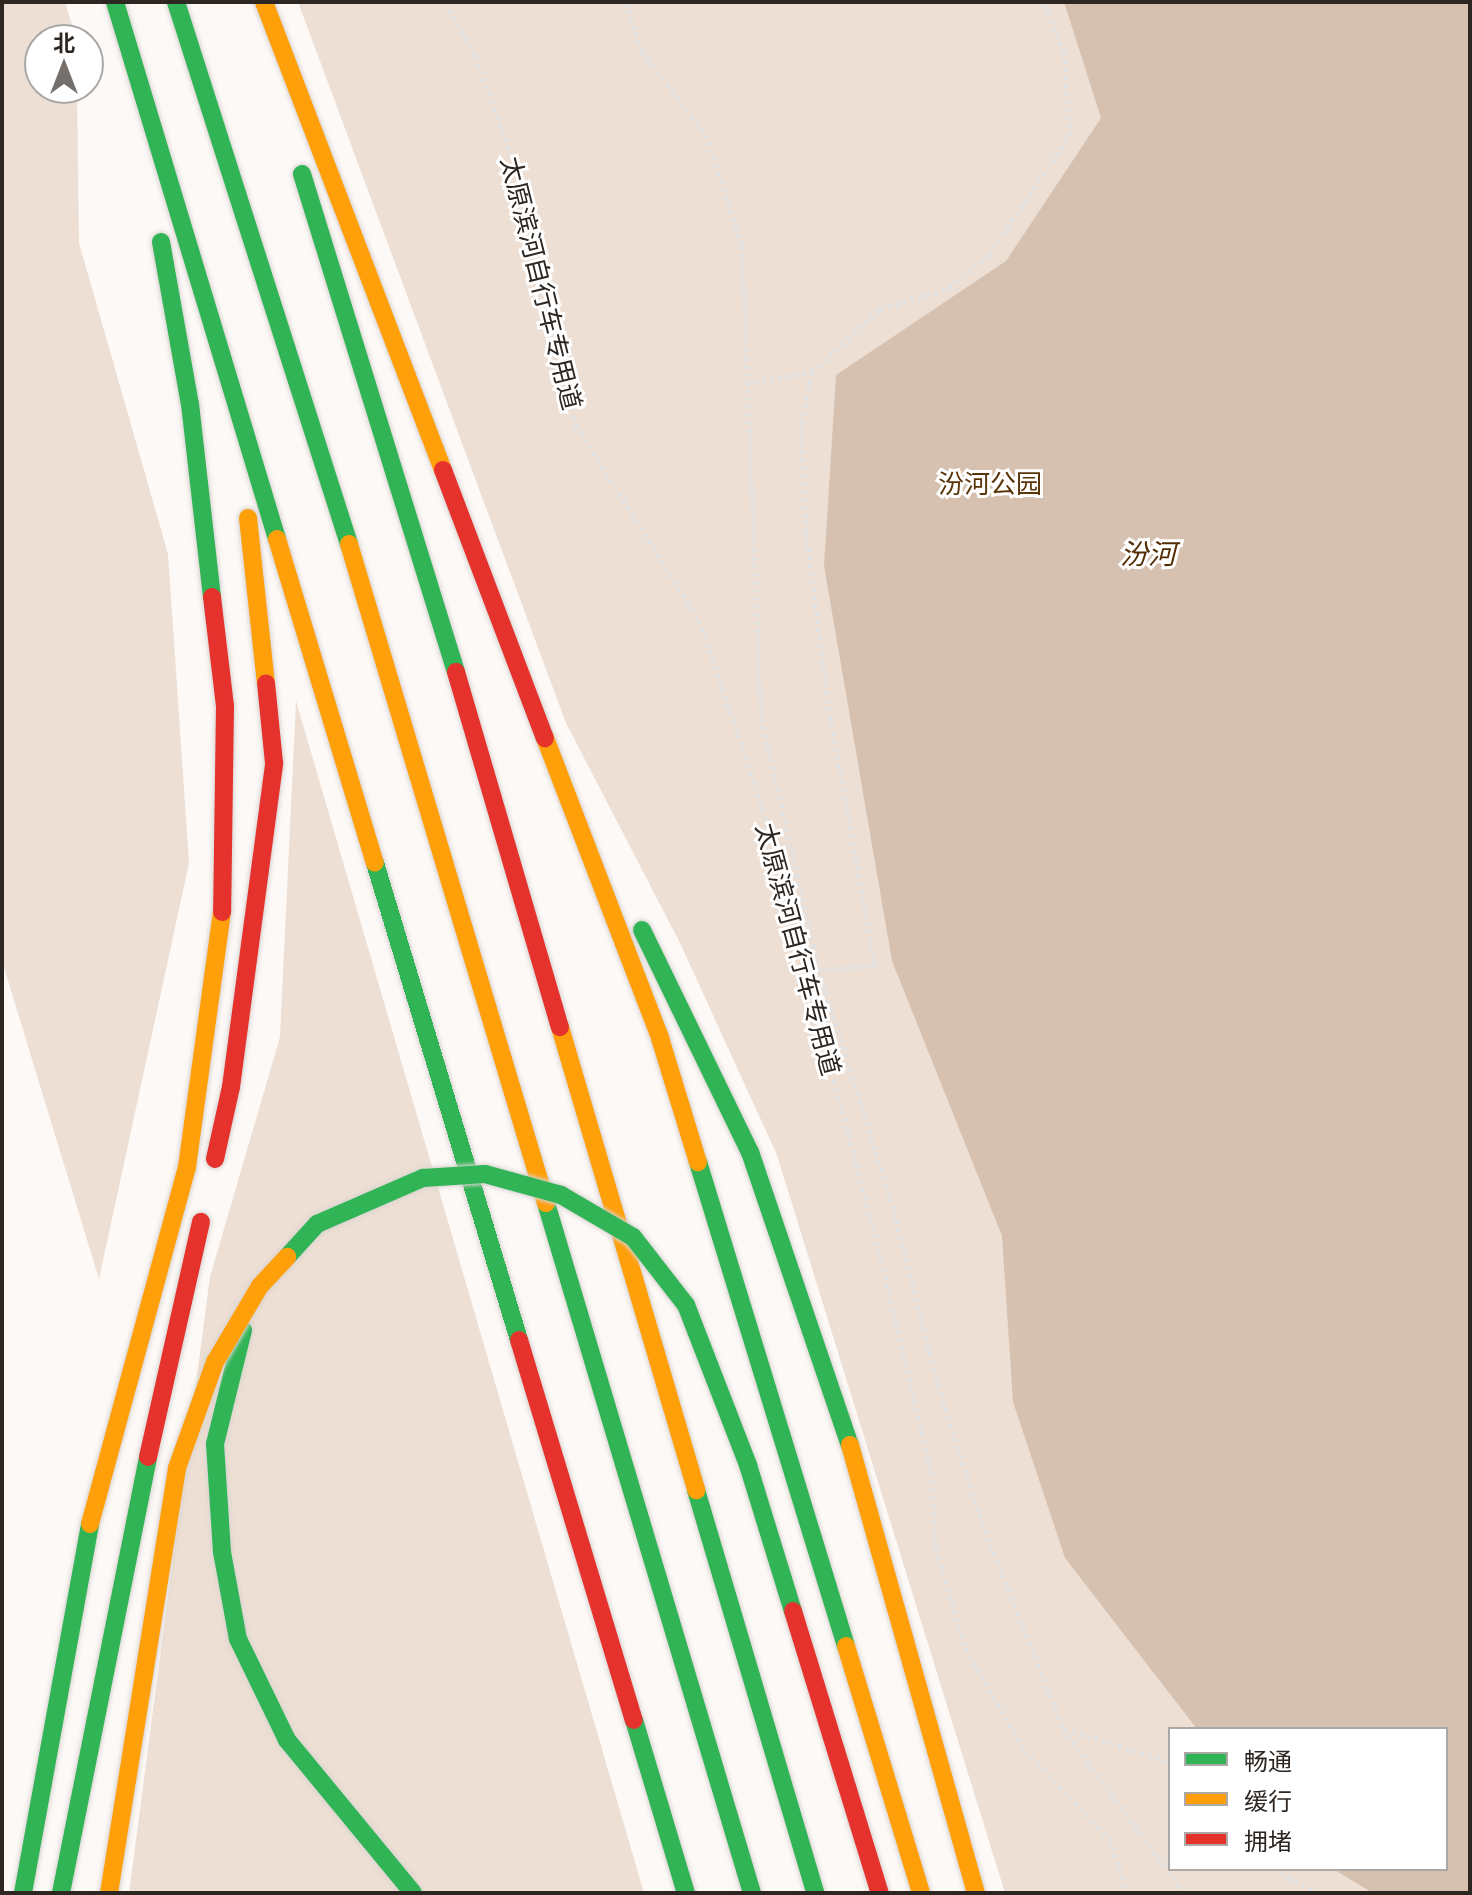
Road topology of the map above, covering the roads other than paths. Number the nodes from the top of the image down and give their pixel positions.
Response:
1 (115, 2) edge
2 (176, 2) edge
3 (247, 2) edge
4 (264, 2) edge
5 (126, 43) junction
6 (276, 91) dead end
7 (295, 150) dead end
8 (237, 408) junction
9 (564, 789) junction
10 (249, 1305) junction
11 (23, 1893) edge
12 (61, 1893) edge
13 (109, 1893) edge
14 (413, 1893) edge
15 (686, 1893) edge
16 (752, 1893) edge
17 (815, 1893) edge
18 (880, 1893) edge
19 (921, 1893) edge
20 (976, 1893) edge

1 - 5 highway
2 - 16 highway
3 - 6 highway
4 - 9 highway
5 - 8 highway
5 - 11 highway
7 - 17 highway
8 - 12 highway
8 - 15 highway
9 - 19 highway
9 - 20 highway
10 - 13 highway, bridge
10 - 14 highway
10 - 18 highway, bridge

